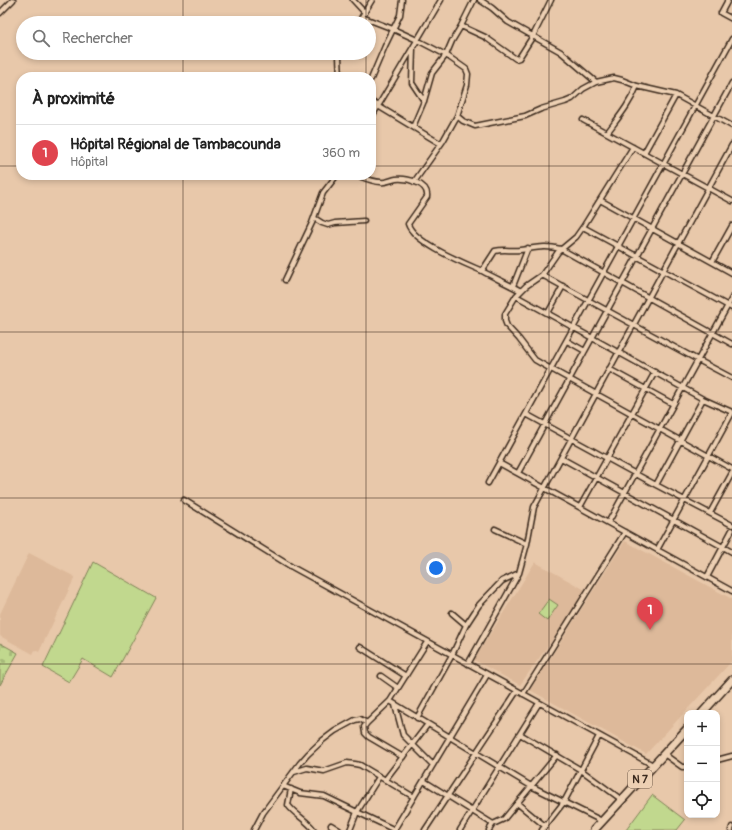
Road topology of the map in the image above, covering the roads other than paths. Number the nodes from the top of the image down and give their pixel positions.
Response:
1 (13, 0) edge
2 (353, 0) edge
3 (372, 0) edge
4 (401, 0) edge
5 (441, 0) edge
6 (480, 0) edge
7 (551, 0) edge
8 (728, 0) edge
9 (472, 1) edge
10 (0, 13) edge
11 (364, 15) joint
12 (732, 19) edge
13 (376, 21) edge
14 (461, 26) junction
15 (393, 29) junction
16 (532, 36) junction
17 (732, 38) edge
18 (417, 40) junction
19 (413, 48) junction
20 (446, 55) junction
21 (339, 60) edge
22 (340, 72) edge
23 (374, 72) edge
24 (596, 82) junction
25 (732, 83) edge
26 (637, 86) junction
27 (676, 95) junction
28 (424, 101) junction
29 (695, 105) junction
30 (378, 106) junction
31 (376, 109) edge
32 (457, 116) junction
33 (714, 116) junction
34 (583, 120) dead end
35 (732, 126) edge
36 (413, 127) junction
37 (607, 133) junction
38 (441, 144) junction
39 (732, 146) edge
40 (633, 147) junction
41 (644, 153) junction
42 (664, 164) junction
43 (682, 174) junction
44 (333, 180) edge
45 (372, 180) edge
46 (414, 182) junction
47 (708, 188) junction
48 (600, 200) junction
49 (732, 201) edge
50 (314, 218) junction
51 (633, 218) junction
52 (364, 221) dead end
53 (732, 226) edge
54 (583, 227) junction
55 (652, 229) junction
56 (678, 243) junction
57 (618, 246) junction
58 (528, 248) junction
59 (561, 249) junction
60 (637, 256) junction
61 (712, 262) junction
62 (664, 270) junction
63 (482, 271) junction
64 (604, 273) junction
65 (732, 273) edge
66 (542, 275) junction
67 (284, 280) dead end
68 (622, 283) junction
69 (513, 286) junction
70 (563, 286) junction
71 (521, 291) junction
72 (516, 296) junction
73 (649, 298) junction
74 (732, 298) edge
75 (589, 300) junction
76 (730, 307) edge
77 (608, 311) junction
78 (548, 313) junction
79 (634, 325) junction
80 (574, 328) junction
81 (713, 333) junction
82 (592, 338) junction
83 (566, 340) junction
84 (732, 344) edge
85 (585, 351) junction
86 (619, 352) junction
87 (698, 360) junction
88 (551, 369) junction
89 (609, 369) junction
90 (655, 372) junction
91 (732, 378) edge
92 (570, 380) junction
93 (683, 388) junction
94 (645, 389) junction
95 (596, 394) junction
96 (703, 399) junction
97 (674, 404) junction
98 (732, 413) edge
99 (526, 414) junction
100 (632, 414) junction
101 (545, 424) junction
102 (660, 429) junction
103 (571, 439) junction
104 (680, 441) junction
105 (708, 456) junction
106 (561, 458) junction
107 (607, 458) junction
108 (499, 463) junction
109 (732, 469) edge
110 (518, 473) junction
111 (732, 473) edge
112 (635, 474) junction
113 (596, 478) junction
114 (488, 483) dead end
115 (656, 485) junction
116 (544, 488) junction
117 (624, 493) junction
118 (184, 500) dead end
119 (685, 500) junction
120 (580, 507) junction
121 (710, 513) junction
122 (673, 520) junction
123 (608, 523) junction
124 (732, 525) edge
125 (495, 529) dead end
126 (732, 530) edge
127 (625, 532) junction
128 (527, 544) junction
129 (723, 548) junction
130 (657, 550) junction
131 (732, 552) edge
132 (519, 573) junction
133 (707, 577) junction
134 (732, 591) edge
135 (452, 613) dead end
136 (466, 625) junction
137 (427, 642) junction
138 (360, 647) dead end
139 (452, 655) junction
140 (468, 664) junction
141 (487, 674) junction
142 (380, 676) dead end
143 (406, 676) junction
144 (732, 680) edge
145 (398, 688) junction
146 (517, 691) junction
147 (523, 694) junction
148 (390, 701) junction
149 (539, 703) junction
150 (395, 705) junction
151 (705, 710) edge
152 (417, 718) junction
153 (367, 723) junction
154 (428, 724) junction
155 (684, 732) edge
156 (520, 734) junction
157 (599, 736) junction
158 (450, 737) junction
159 (412, 746) junction
160 (476, 753) junction
161 (664, 754) junction
162 (556, 755) junction
163 (732, 756) edge
164 (403, 757) junction
165 (720, 759) edge
166 (433, 765) junction
167 (653, 766) junction
168 (500, 767) junction
169 (684, 767) edge
170 (581, 770) junction
171 (293, 772) junction
172 (379, 777) junction
173 (385, 780) junction
174 (424, 781) junction
175 (283, 786) junction
176 (531, 786) junction
177 (291, 789) junction
178 (448, 796) junction
179 (414, 797) junction
180 (622, 800) junction
181 (564, 802) junction
182 (517, 803) junction
183 (472, 811) junction
184 (357, 812) junction
185 (602, 821) junction
186 (331, 825) dead end
187 (732, 827) edge
188 (492, 828) edge
189 (544, 828) edge
190 (254, 830) edge
191 (314, 830) edge
192 (339, 830) edge
193 (350, 830) edge
194 (395, 830) edge
195 (425, 830) edge
196 (460, 830) edge
197 (594, 830) edge
198 (731, 830) edge

1 - 10 street
2 - 11 street
3 - 11 street
4 - 15 street
5 - 18 street
6 - 16 street
7 - 16 street
8 - 12 street
9 - 14 street
13 - 15 street
14 - 16 street
14 - 20 street
15 - 18 street
15 - 23 street
16 - 24 street
17 - 29 street
18 - 19 street
18 - 20 street
19 - 28 street
19 - 30 street
20 - 28 street
20 - 32 street
21 - 22 street
24 - 26 street
24 - 32 street
25 - 33 street
26 - 27 street
26 - 37 street
27 - 29 street
27 - 41 street
28 - 36 street
29 - 33 street
29 - 42 street
30 - 31 street
30 - 36 street
32 - 38 street
33 - 35 street
33 - 43 street
34 - 37 street
36 - 38 street
37 - 40 street
38 - 46 street
39 - 47 street
40 - 41 street
40 - 48 street
41 - 42 street
42 - 43 street
42 - 51 street
43 - 47 street
43 - 55 street
44 - 50 street
45 - 46 street
46 - 63 street
47 - 49 street
47 - 56 street
48 - 51 street
48 - 54 street
50 - 52 street
50 - 67 street
51 - 55 street
51 - 57 street
53 - 61 street
54 - 57 street
54 - 59 street
55 - 56 street
55 - 60 street
56 - 61 street
56 - 62 street
57 - 60 street
57 - 64 street
58 - 59 street
58 - 63 street
58 - 69 street
59 - 64 street
59 - 66 street
60 - 62 street
60 - 68 street
61 - 65 street
62 - 73 street
62 - 76 street
63 - 69 street
64 - 68 street
64 - 75 street
66 - 70 street
66 - 71 street
68 - 73 street
68 - 77 street
69 - 71 street
70 - 75 street
70 - 78 street
71 - 72 street
72 - 78 street
72 - 88 street
73 - 79 street
73 - 81 street
74 - 76 street
75 - 77 street
75 - 80 street
76 - 81 street
77 - 79 street
77 - 82 street
78 - 80 street
79 - 86 street
79 - 87 street
80 - 82 street
80 - 83 street
81 - 84 street
81 - 87 street
82 - 85 street
82 - 86 street
83 - 85 street
83 - 88 street
85 - 92 street
86 - 89 street
86 - 90 street
87 - 91 street
87 - 93 street
88 - 92 street
88 - 99 street
89 - 94 street
89 - 95 street
90 - 93 street
90 - 94 street
92 - 95 street
92 - 101 street
93 - 96 street
93 - 97 street
94 - 97 street
94 - 100 street
95 - 100 street
95 - 103 street
96 - 98 street
96 - 104 street
97 - 102 street
98 - 105 street
99 - 101 street
99 - 108 street
100 - 102 street
100 - 107 street
101 - 103 street
101 - 110 street
102 - 104 street
102 - 112 street
103 - 106 street
103 - 107 street
104 - 105 street
104 - 115 street
105 - 109 street
105 - 119 street
106 - 113 street
106 - 116 street
107 - 112 street
107 - 113 street
108 - 110 street
108 - 114 street
110 - 116 street
111 - 121 street
112 - 115 street
112 - 117 street
113 - 117 street
113 - 120 street
115 - 119 street
116 - 120 street
116 - 128 street
117 - 122 street
117 - 123 street
118 - 137 street
119 - 121 street
119 - 122 street
120 - 123 street
121 - 124 street
122 - 129 street
122 - 130 street
123 - 127 street
125 - 128 street
126 - 129 street
127 - 130 street
127 - 147 street
128 - 132 street
129 - 131 street
129 - 133 street
130 - 133 street
132 - 136 street
132 - 140 street
133 - 134 street
135 - 136 street
136 - 139 street
137 - 139 street
137 - 143 street
138 - 143 street
139 - 140 street
139 - 152 street
140 - 141 street
141 - 146 street
141 - 158 street
142 - 145 street
143 - 145 street
144 - 151 highway
145 - 148 street
146 - 147 street
146 - 160 street
147 - 149 street
148 - 150 street
148 - 153 street
149 - 156 street
149 - 157 street
150 - 152 street
150 - 159 street
152 - 154 street
153 - 164 street
153 - 171 street
154 - 158 street
154 - 159 street
155 - 161 highway, N 7
156 - 162 street
156 - 168 street
157 - 167 street
157 - 170 street
158 - 160 street
158 - 166 street
159 - 164 street
159 - 166 street
160 - 168 street
160 - 178 street
161 - 167 highway, N 7
161 - 169 street
162 - 170 street
162 - 176 street
163 - 165 street
164 - 173 street
166 - 174 street
167 - 180 highway, N 7
168 - 176 street
168 - 183 street
170 - 180 street
170 - 181 street
171 - 172 street
171 - 175 street
172 - 173 street
172 - 184 street
173 - 179 street
174 - 178 street
174 - 179 street
175 - 177 street
175 - 190 street
176 - 181 street
176 - 182 street
177 - 184 street
177 - 191 street
178 - 183 street
178 - 195 street
179 - 194 street
180 - 185 highway, N 7
181 - 185 street
181 - 189 street
182 - 188 street
182 - 189 street
183 - 188 street
183 - 196 street
184 - 193 street
184 - 194 street
185 - 197 highway, N 7
186 - 192 street
187 - 198 street

